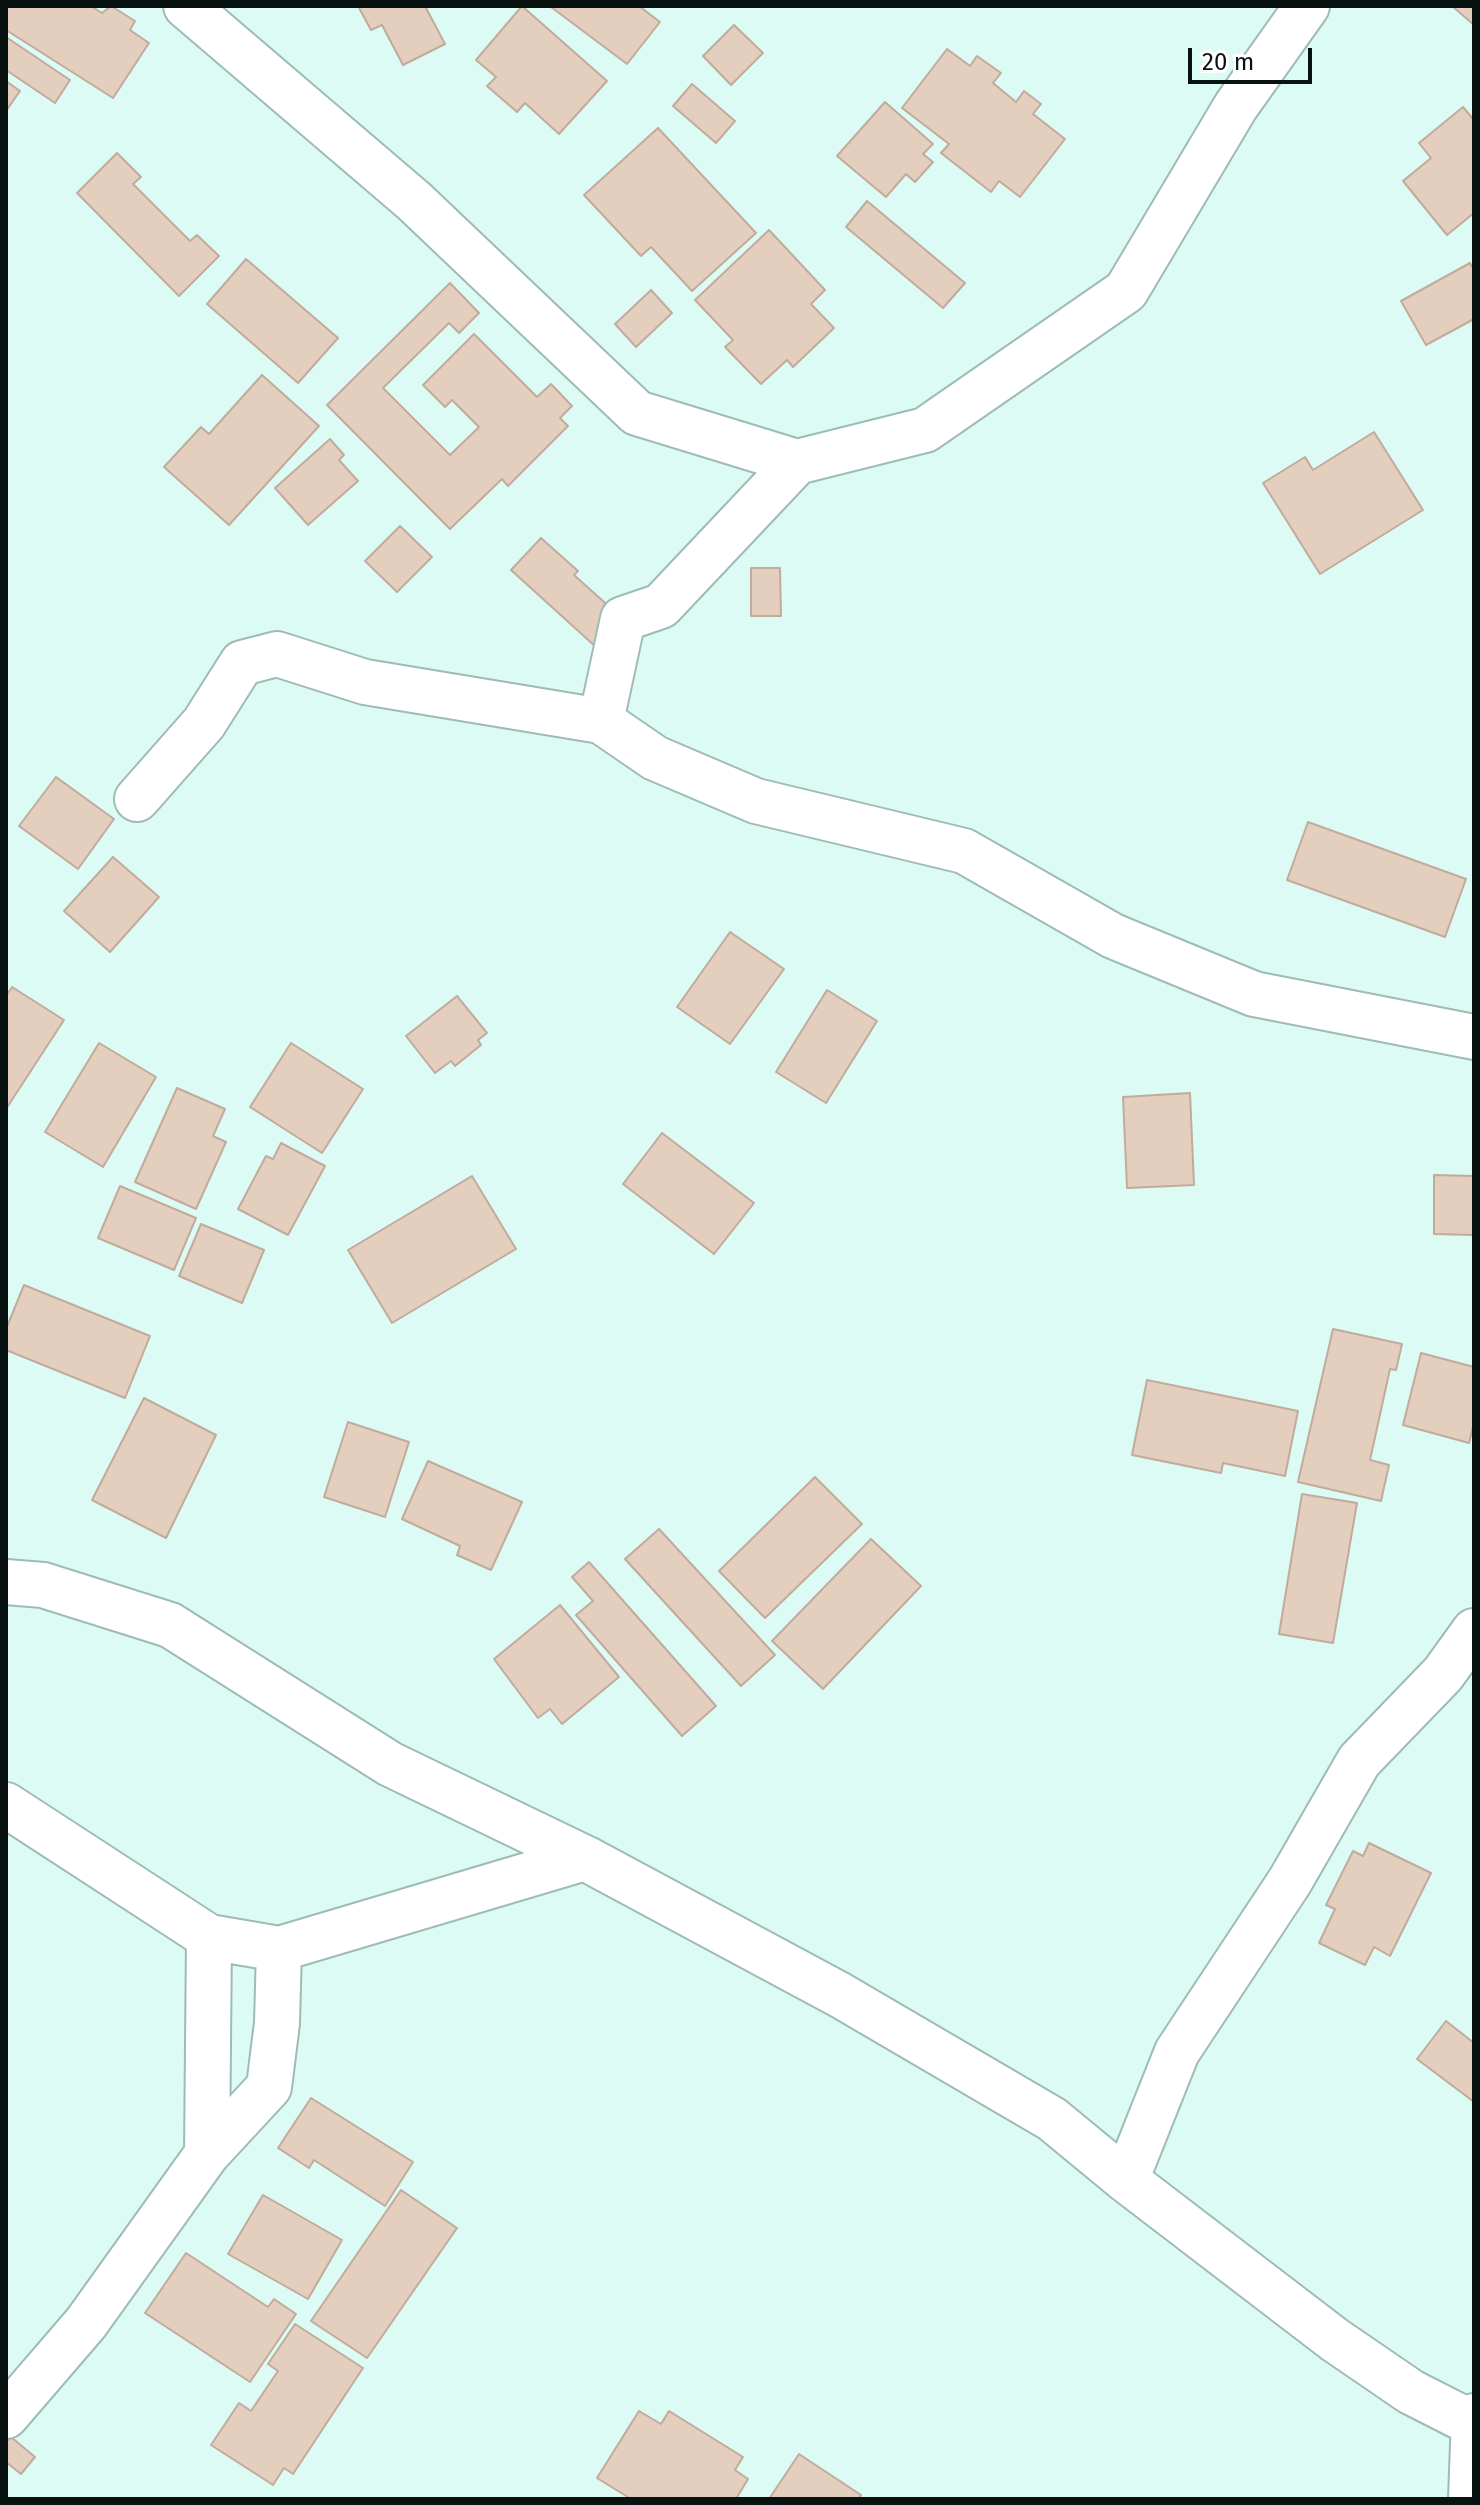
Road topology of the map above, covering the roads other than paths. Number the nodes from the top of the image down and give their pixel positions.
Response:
1 (186, 6) edge
2 (1307, 6) edge
3 (797, 462) junction
4 (601, 721) junction
5 (137, 799) dead end
6 (1474, 1037) edge
7 (6, 1582) edge
8 (1474, 1631) edge
9 (6, 1805) edge
10 (585, 1858) junction
11 (209, 1937) junction
12 (279, 1949) junction
13 (207, 2154) junction
14 (1126, 2180) junction
15 (6, 2416) edge
16 (1473, 2421) edge
17 (1471, 2499) edge

1 - 3 street
2 - 3 street
3 - 4 street
4 - 5 street
4 - 6 street
7 - 10 street
8 - 14 street
9 - 11 street
10 - 12 street
10 - 14 street
11 - 12 street
11 - 13 street
12 - 13 street
13 - 15 street
14 - 16 street
16 - 17 street

